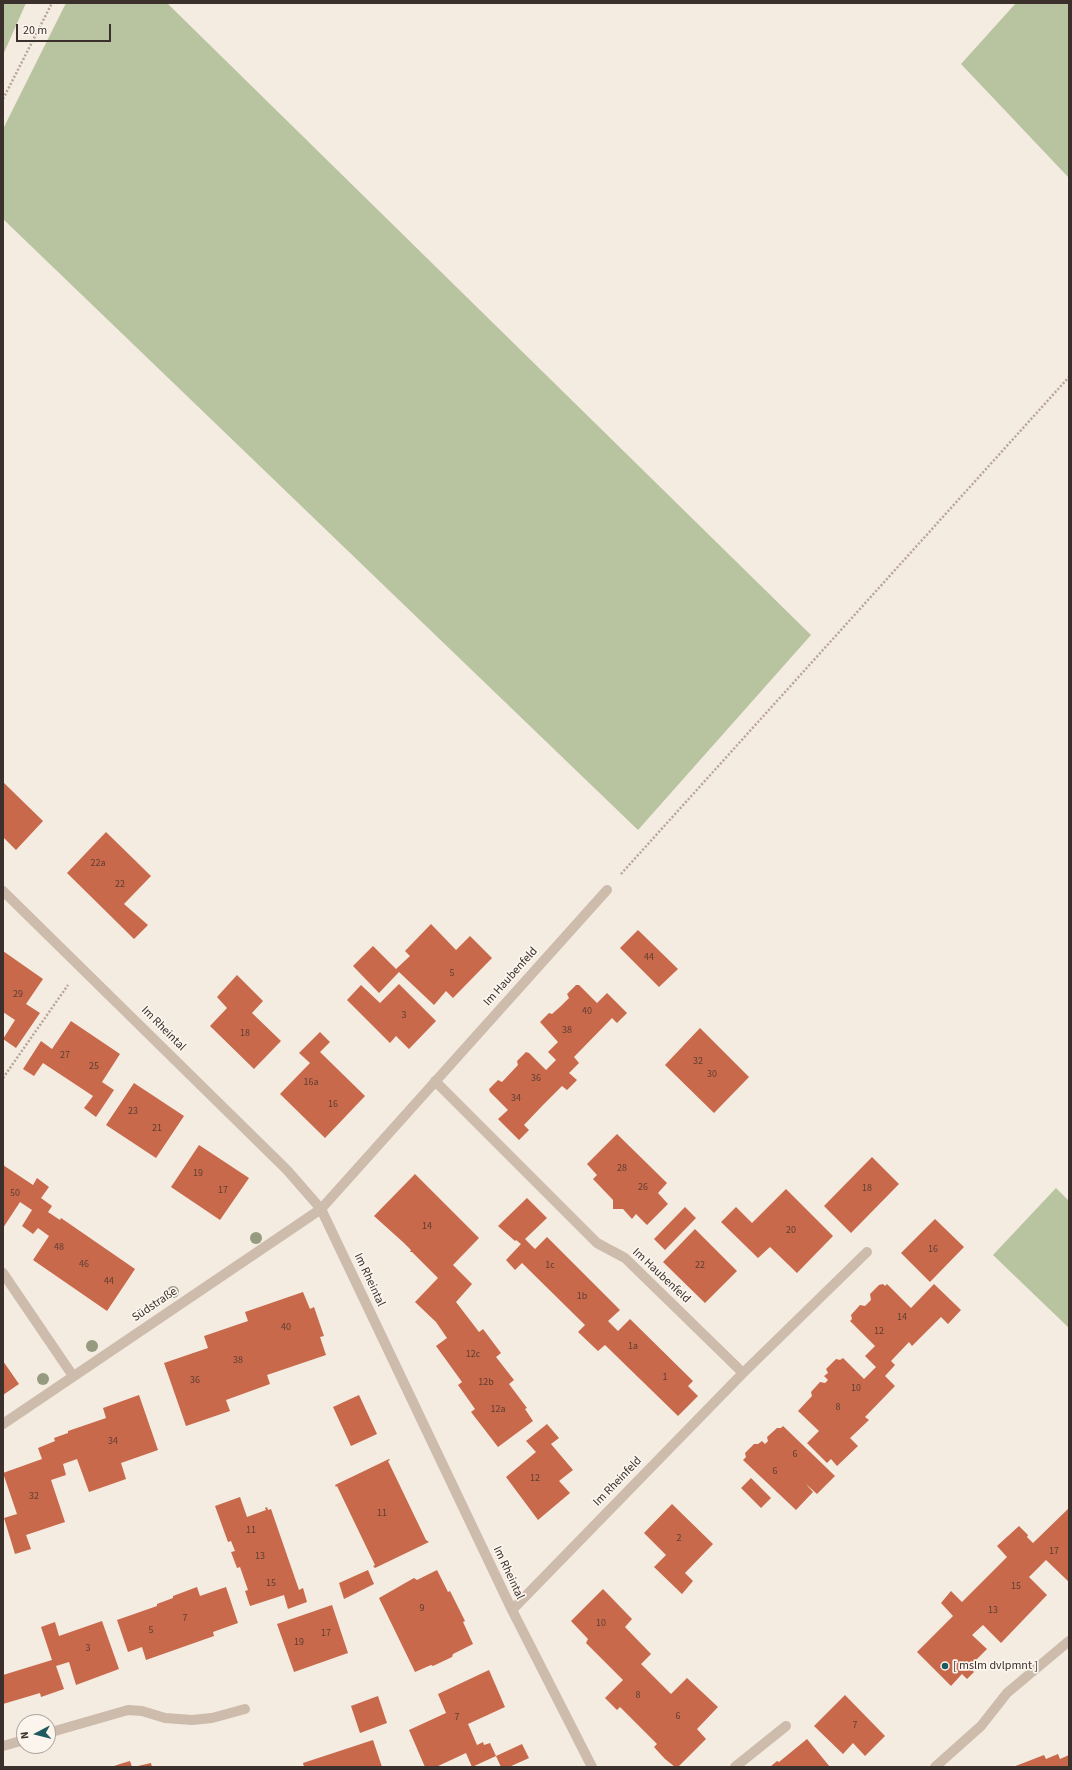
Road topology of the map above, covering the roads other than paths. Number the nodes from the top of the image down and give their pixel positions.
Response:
1 (607, 890) road end
2 (3, 891) edge
3 (435, 1081) junction
4 (321, 1209) junction
5 (867, 1252) dead end
6 (3, 1273) edge
7 (743, 1373) junction
8 (73, 1376) junction
9 (3, 1424) edge
10 (512, 1610) junction
11 (1069, 1642) edge
12 (245, 1709) dead end
13 (786, 1726) dead end
14 (56, 1731) edge
15 (16, 1742) edge
16 (3, 1746) edge
17 (592, 1767) edge
18 (735, 1767) edge
19 (935, 1767) edge

1 - 3 street, Im Haubenfeld
2 - 4 street, Im Rheintal
3 - 4 street, Im Haubenfeld
3 - 7 street, Im Haubenfeld
4 - 8 street, Südstraße
4 - 10 street, Im Rheintal
5 - 7 street
6 - 8 street
7 - 10 street, Im Rheinfeld
8 - 9 street, Südstraße
10 - 17 street, Im Rheintal
11 - 19 street
12 - 14 street
13 - 18 street
15 - 16 street

